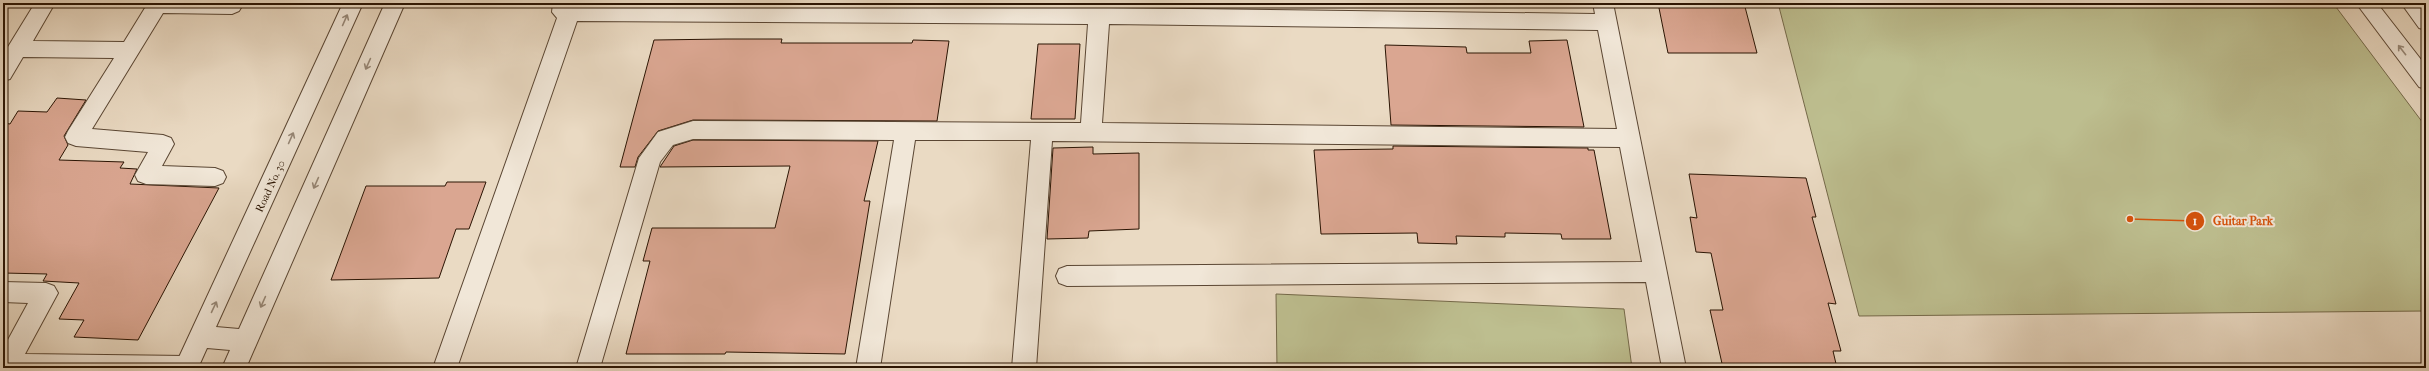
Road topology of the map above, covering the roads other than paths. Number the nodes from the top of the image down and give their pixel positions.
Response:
1 (45, 3) edge
2 (353, 3) edge
3 (395, 3) edge
4 (2366, 3) edge
5 (2411, 3) edge
6 (232, 6) dead end
7 (566, 8) edge
8 (924, 9) edge
9 (1100, 9) edge
10 (1605, 13) edge
11 (2426, 22) edge
12 (18, 48) junction
13 (129, 50) junction
14 (3, 73) edge
15 (2426, 81) edge
16 (906, 131) junction
17 (1042, 132) junction
18 (1091, 132) junction
19 (1629, 138) junction
20 (215, 177) dead end
21 (1656, 272) junction
22 (1067, 276) dead end
23 (3, 292) edge
24 (200, 337) junction
25 (247, 340) junction
26 (6, 366) edge
27 (186, 368) edge
28 (234, 368) edge
29 (444, 368) edge
30 (588, 368) edge
31 (868, 368) edge
32 (1024, 368) edge
33 (1674, 368) edge

1 - 12 street
24 -> 2 street, Road No. 30
3 -> 25 street
15 -> 4 street
5 - 11 street
6 - 13 street
7 - 8 street
7 - 29 street
8 - 9 street
9 - 10 street
9 - 18 street
10 - 19 street
12 - 13 street
12 - 14 street
13 - 20 street
16 - 17 street
16 - 30 street
16 - 31 street
17 - 18 street
17 - 32 street
18 - 19 street
19 - 21 street
21 - 22 street
21 - 33 street
23 - 26 street
24 - 25 street
24 - 27 street, Road No. 30
25 - 28 street
26 - 27 street

